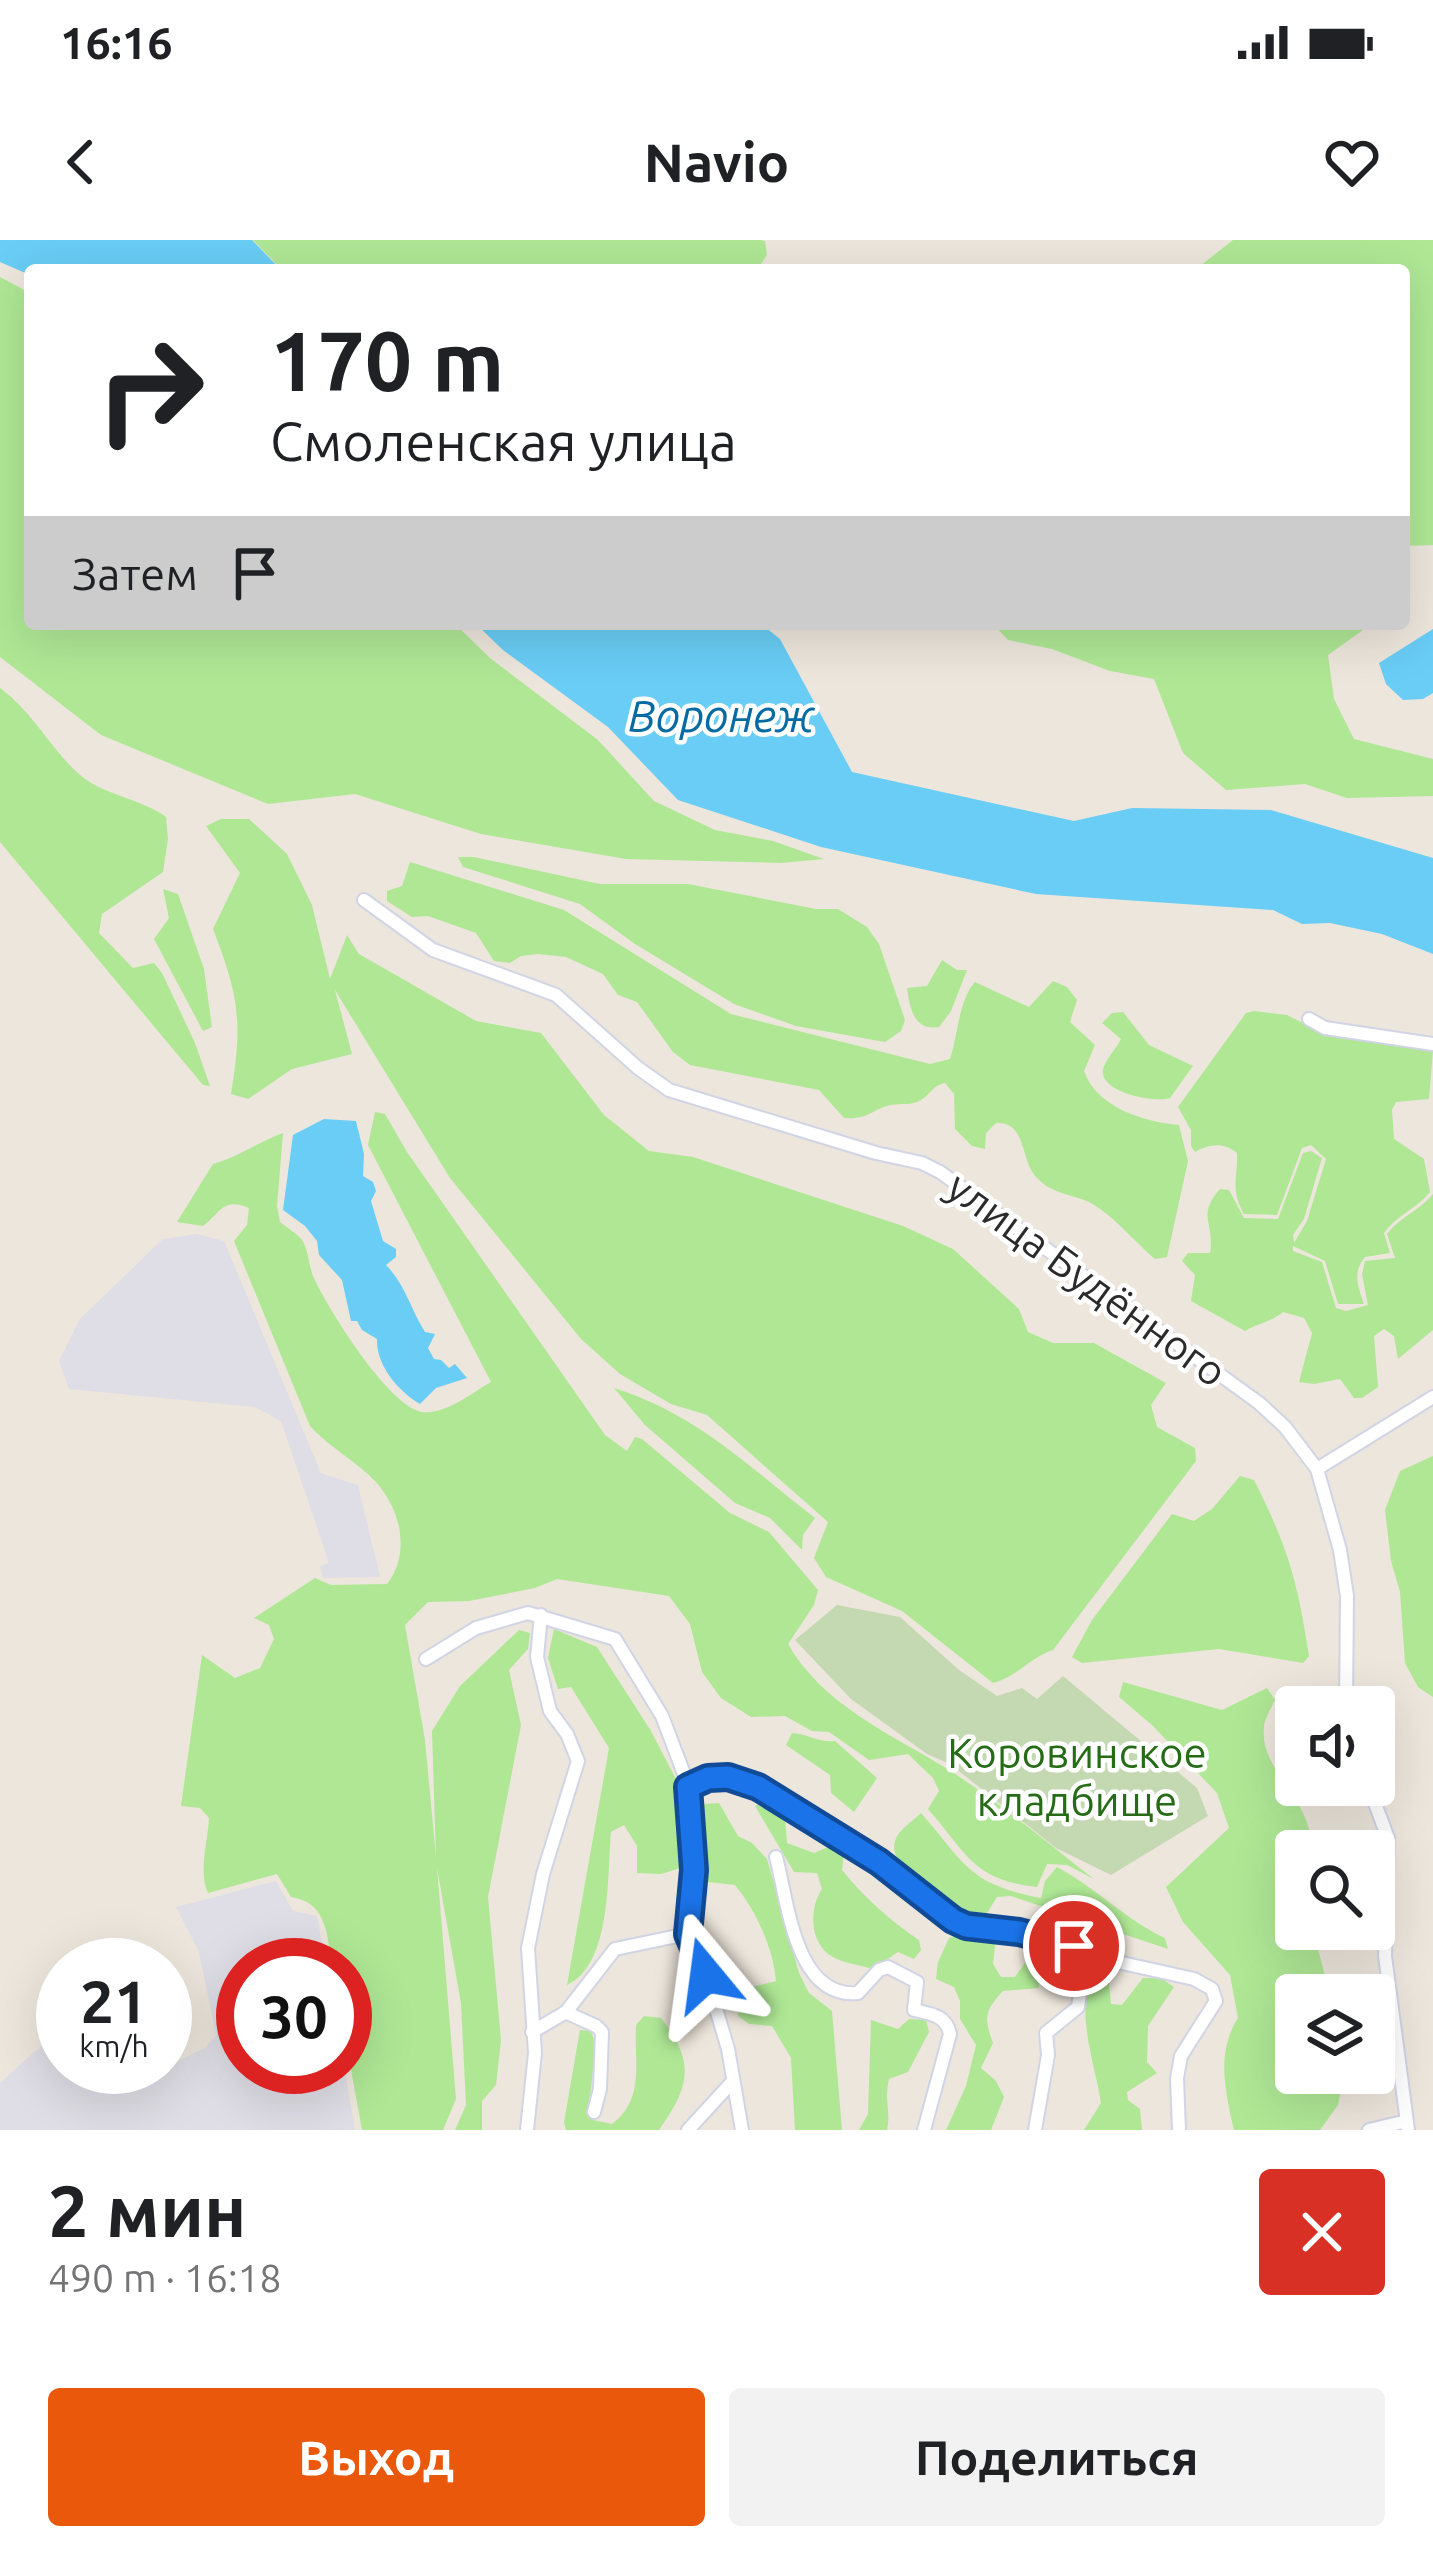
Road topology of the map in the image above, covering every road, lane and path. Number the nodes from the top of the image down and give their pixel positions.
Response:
1 (364, 900) dead end
2 (1310, 1019) dead end
3 (1433, 1044) edge
4 (1433, 1396) edge
5 (1317, 1468) junction
6 (541, 1615) junction
7 (426, 1659) dead end
8 (1346, 1686) edge
9 (688, 1787) junction
10 (1376, 1806) edge
11 (776, 1857) dead end
12 (688, 1934) junction
13 (1086, 1955) junction
14 (565, 2012) junction
15 (532, 2032) junction
16 (733, 2081) junction
17 (594, 2112) dead end
18 (1407, 2125) edge
19 (527, 2130) edge
20 (688, 2130) edge
21 (742, 2130) edge
22 (924, 2130) edge
23 (1035, 2130) edge
24 (1179, 2130) edge
25 (1369, 2130) edge

1 - 5 street, улица Будённого
2 - 3 street
4 - 5 street
5 - 8 street, улица Будённого
6 - 7 street
6 - 9 street
6 - 15 street
9 - 12 street
9 - 13 street
10 - 18 street
11 - 22 street
12 - 14 street
12 - 16 street
13 - 23 street
13 - 24 street
14 - 15 street
14 - 17 street
15 - 19 street
16 - 20 street
16 - 21 street
18 - 25 street

